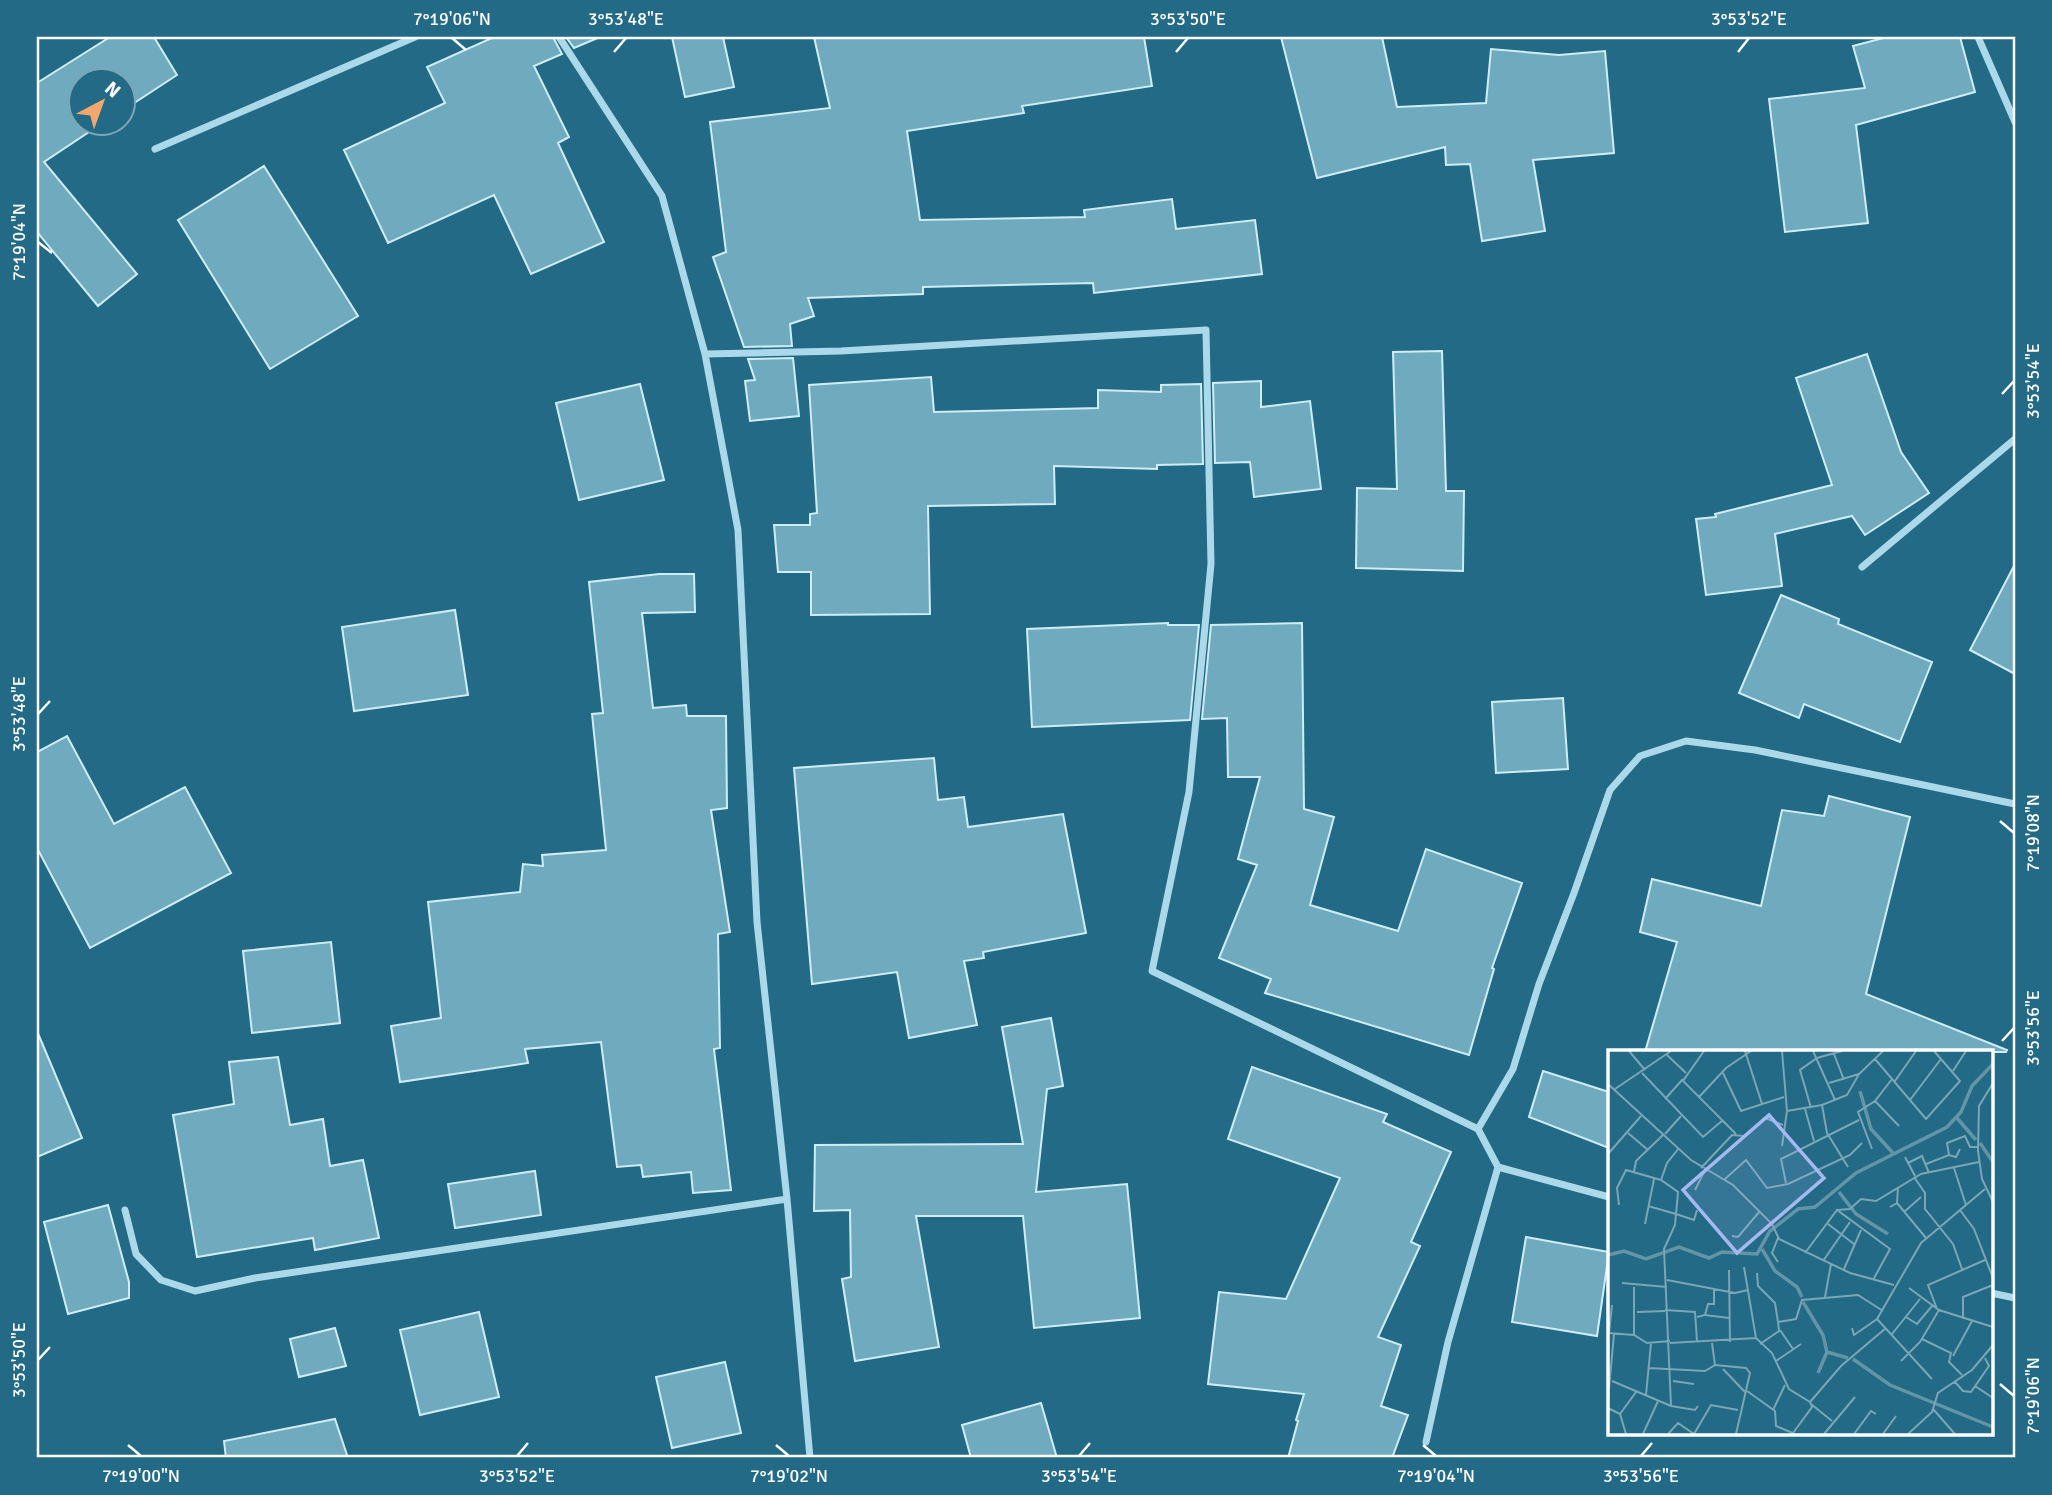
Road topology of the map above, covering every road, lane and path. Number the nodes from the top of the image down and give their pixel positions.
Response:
1 (415, 37) edge
2 (559, 37) edge
3 (1978, 37) edge
4 (2015, 122) edge
5 (155, 149) dead end
6 (705, 354) junction
7 (2015, 439) edge
8 (1862, 568) dead end
9 (2015, 804) edge
10 (1478, 1129) junction
11 (1498, 1167) junction
12 (1608, 1197) edge
13 (787, 1199) junction
14 (125, 1210) dead end
15 (1993, 1293) edge
16 (2015, 1298) edge
17 (1426, 1441) dead end
18 (810, 1458) edge

1 - 5 street
2 - 6 street
3 - 4 street
6 - 10 street
6 - 13 street
7 - 8 street
9 - 10 street
10 - 11 street
11 - 12 street
11 - 17 street
13 - 14 street
13 - 18 street
15 - 16 street

